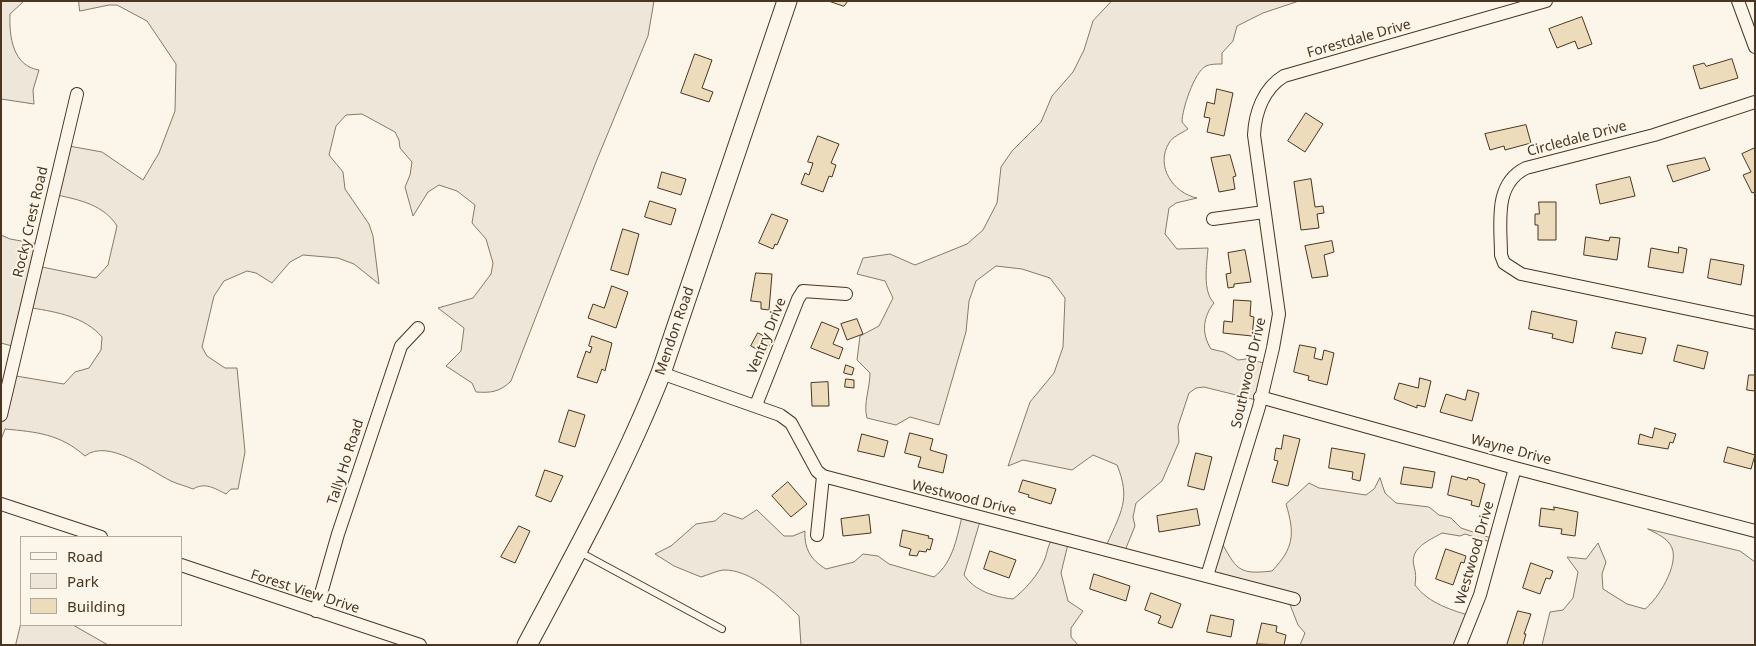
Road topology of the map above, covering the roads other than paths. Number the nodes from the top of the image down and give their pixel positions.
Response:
1 (787, 1) edge
2 (1546, 1) edge
3 (1738, 1) edge
4 (1755, 47) edge
5 (77, 94) dead end
6 (1755, 102) edge
7 (1258, 173) joint
8 (1264, 212) junction
9 (1213, 218) dead end
10 (846, 294) dead end
11 (1755, 323) edge
12 (418, 328) dead end
13 (661, 373) junction
14 (1260, 397) junction
15 (756, 405) junction
16 (1, 415) edge
17 (1515, 468) junction
18 (823, 476) junction
19 (1, 504) edge
20 (1755, 531) edge
21 (817, 535) dead end
22 (98, 536) edge
23 (578, 551) junction
24 (182, 565) edge
25 (1207, 576) junction
26 (1294, 599) dead end
27 (316, 612) junction
28 (722, 629) dead end
29 (420, 645) edge
30 (527, 645) edge
31 (1460, 645) edge

1 - 13 main road, Mendon Road
2 - 7 street, Forestdale Drive
3 - 4 street
5 - 16 street, Rocky Crest Road
6 - 11 street, Circledale Drive
7 - 8 street, Southwood Drive
8 - 9 street
8 - 14 street, Southwood Drive
10 - 15 street, Ventry Drive
12 - 27 street, Tally Ho Road
13 - 15 street
13 - 23 main road, Mendon Road
14 - 17 street, Wayne Drive
14 - 25 street, Southwood Drive
15 - 18 street
17 - 20 street, Wayne Drive
17 - 31 street, Westwood Drive
18 - 21 street
18 - 25 street, Westwood Drive
19 - 22 street
23 - 28 lane
23 - 30 main road, Mendon Road
24 - 27 street, Forest View Drive
25 - 26 street, Westwood Drive
27 - 29 street, Forest View Drive

